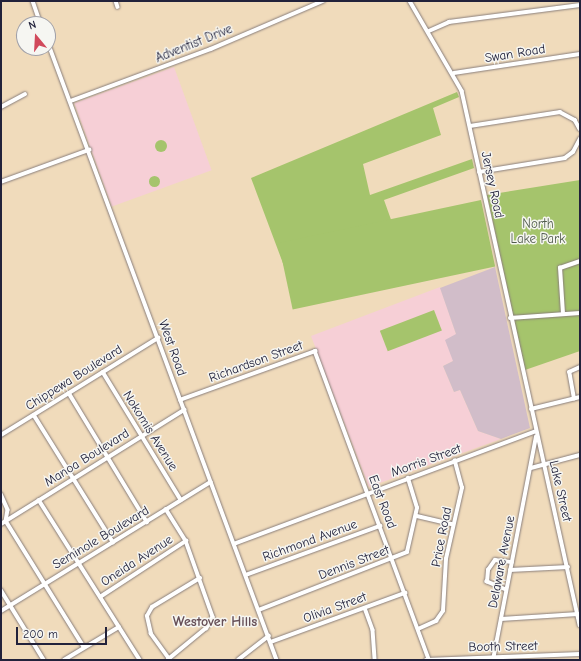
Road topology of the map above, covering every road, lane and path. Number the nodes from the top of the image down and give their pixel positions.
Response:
1 (33, 1) edge
2 (116, 1) edge
3 (323, 1) edge
4 (410, 1) edge
5 (580, 5) edge
6 (118, 7) dead end
7 (38, 16) edge
8 (429, 31) junction
9 (580, 54) edge
10 (53, 56) edge
11 (454, 73) junction
12 (25, 94) dead end
13 (71, 101) junction
14 (1, 107) edge
15 (470, 126) junction
16 (580, 130) edge
17 (580, 139) edge
18 (89, 150) junction
19 (479, 172) junction
20 (1, 182) edge
21 (580, 261) edge
22 (580, 312) edge
23 (563, 314) junction
24 (510, 318) junction
25 (158, 338) junction
26 (316, 351) joint
27 (580, 367) edge
28 (103, 372) junction
29 (69, 393) junction
30 (580, 397) edge
31 (574, 399) junction
32 (180, 400) junction
33 (531, 409) junction
34 (184, 410) junction
35 (34, 415) junction
36 (536, 431) junction
37 (1, 435) edge
38 (142, 435) junction
39 (537, 436) junction
40 (580, 455) edge
41 (108, 457) junction
42 (455, 461) junction
43 (543, 463) junction
44 (530, 468) junction
45 (74, 478) junction
46 (408, 478) junction
47 (211, 482) junction
48 (1, 494) edge
49 (368, 494) junction
50 (39, 500) junction
51 (181, 500) junction
52 (166, 510) junction
53 (417, 516) junction
54 (6, 521) junction
55 (147, 522) junction
56 (1, 524) edge
57 (454, 524) junction
58 (380, 526) junction
59 (113, 542) junction
60 (186, 542) junction
61 (234, 544) junction
62 (393, 560) junction
63 (79, 562) junction
64 (512, 562) junction
65 (568, 567) junction
66 (510, 570) junction
67 (246, 575) junction
68 (200, 578) junction
69 (44, 584) junction
70 (1, 590) edge
71 (506, 590) junction
72 (406, 593) junction
73 (100, 597) junction
74 (11, 605) junction
75 (365, 608) junction
76 (259, 610) junction
77 (1, 611) edge
78 (578, 614) junction
79 (501, 619) junction
80 (580, 625) edge
81 (119, 627) junction
82 (418, 628) junction
83 (269, 636) junction
84 (271, 642) junction
85 (84, 648) junction
86 (580, 654) edge
87 (493, 658) edge
88 (168, 659) edge
89 (44, 660) edge
90 (64, 660) edge
91 (140, 660) edge
92 (238, 660) edge
93 (277, 660) edge
94 (375, 660) edge
95 (428, 660) edge

1 - 7 street
2 - 6 street
3 - 13 street, Adventist Drive
4 - 8 street, Jersey Road
5 - 8 street
8 - 11 street, Jersey Road
9 - 11 street, Swan Road
10 - 13 street, West Road
11 - 15 street, Jersey Road
12 - 14 street
13 - 18 street, West Road
15 - 16 street
15 - 19 street, Jersey Road
17 - 19 street
18 - 20 street
18 - 25 street, West Road
19 - 24 street, Jersey Road
21 - 23 street
22 - 23 street
23 - 24 street
24 - 33 street, Jersey Road
25 - 28 street, Chippewa Boulevard
25 - 32 street, West Road
26 - 32 street, Richardson Street
26 - 49 street, East Road
27 - 31 street
28 - 29 street, Chippewa Boulevard
28 - 38 street, Nokomis Avenue
29 - 35 street, Chippewa Boulevard
29 - 41 street
30 - 31 street
31 - 33 street
32 - 34 street, West Road
33 - 36 street, Jersey Road
34 - 38 street, Manoa Boulevard
34 - 47 street, West Road
35 - 37 street, Chippewa Boulevard
35 - 45 street
36 - 39 street, Lake Street
36 - 42 street, Morris Street
38 - 41 street, Manoa Boulevard
38 - 51 street, Nokomis Avenue
39 - 43 street, Lake Street
39 - 44 street, Delaware Avenue
40 - 43 street
41 - 45 street, Manoa Boulevard
41 - 55 street
42 - 46 street, Morris Street
42 - 57 street, Price Road
43 - 44 street
43 - 65 street, Lake Street
44 - 64 street, Delaware Avenue
45 - 50 street, Manoa Boulevard
45 - 59 street
46 - 49 street, Morris Street
46 - 53 street, Dennis Street
47 - 51 street, Seminole Boulevard
47 - 61 street, West Road
48 - 54 street
49 - 58 street, East Road
49 - 61 street, Morris Street
50 - 54 street, Manoa Boulevard
50 - 63 street
51 - 52 street, Seminole Boulevard
52 - 55 street, Seminole Boulevard
52 - 60 street
53 - 57 street
53 - 62 street, Dennis Street
54 - 56 street, Manoa Boulevard
54 - 69 street
55 - 59 street, Seminole Boulevard
57 - 82 street, Price Road
58 - 62 street, East Road
58 - 67 street, Richmond Avenue
59 - 63 street, Seminole Boulevard
60 - 68 street
60 - 73 street, Oneida Avenue
61 - 67 street, West Road
62 - 72 street, East Road
62 - 76 street, Dennis Street
63 - 69 street, Seminole Boulevard
63 - 73 street
64 - 66 street, Delaware Avenue
64 - 71 street
65 - 66 street
65 - 78 street, Lake Street
66 - 71 street, Delaware Avenue
67 - 76 street, West Road
68 - 88 street
68 - 88 street
69 - 74 street, Seminole Boulevard
69 - 85 street
70 - 74 street
71 - 79 street, Delaware Avenue
72 - 75 street, Olivia Street
72 - 82 street, East Road
73 - 81 street
74 - 77 street, Seminole Boulevard
74 - 89 street
75 - 84 street, Olivia Street
75 - 94 street
76 - 83 street, West Road
78 - 79 street
78 - 80 street, Lake Street
79 - 87 street, Delaware Avenue
81 - 85 street
81 - 91 street
82 - 95 street, East Road
83 - 84 street, West Road
83 - 92 street
84 - 93 street, West Road
85 - 90 street
86 - 87 street, Booth Street
87 - 95 street, Booth Street

